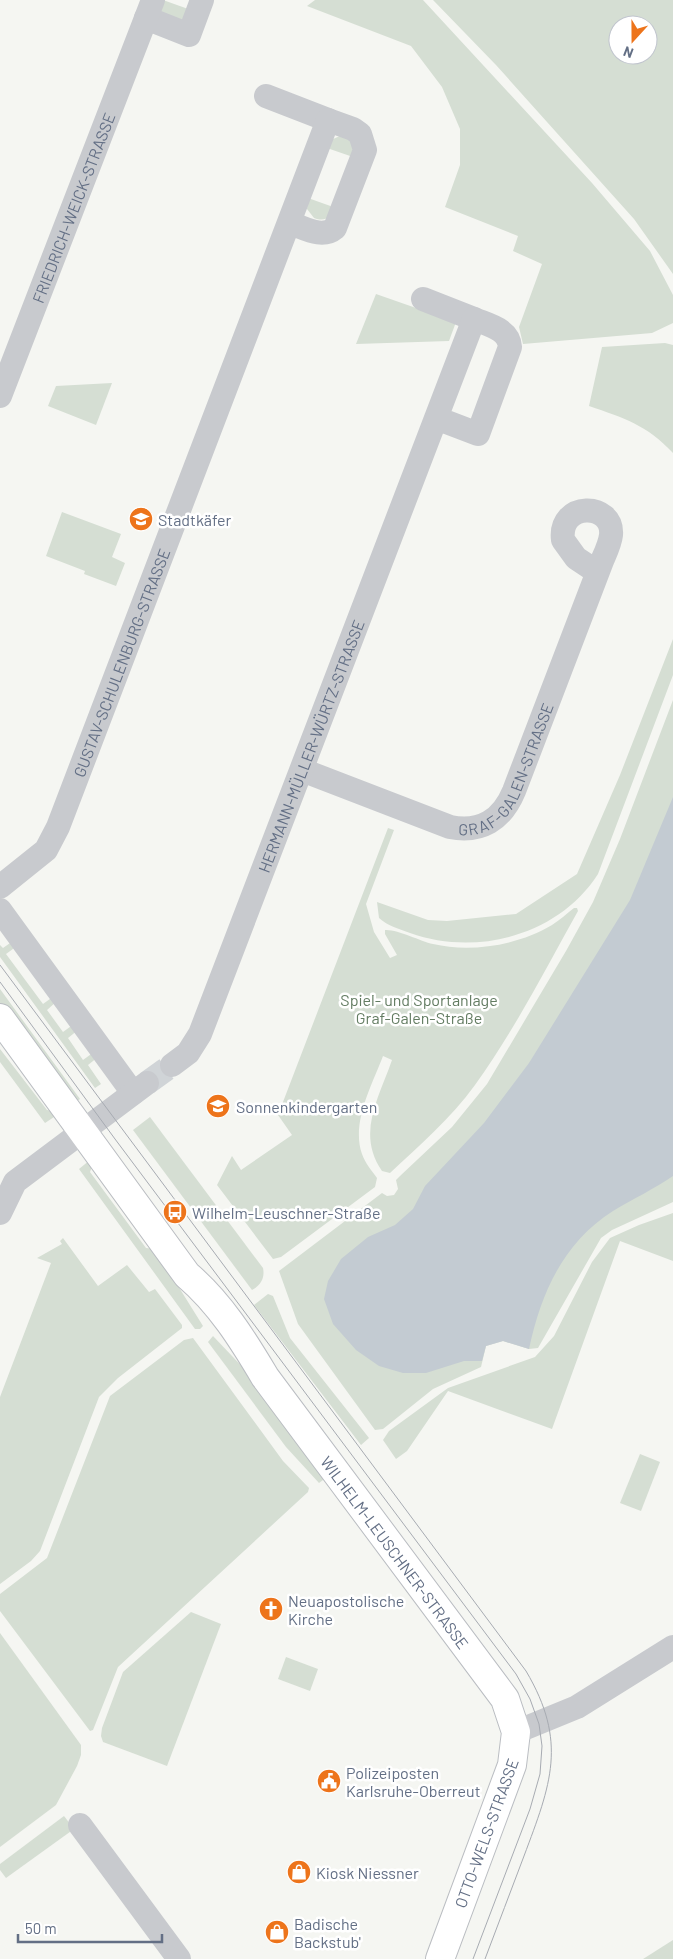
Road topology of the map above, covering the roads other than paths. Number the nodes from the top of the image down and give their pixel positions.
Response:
1 (202, 0) edge
2 (149, 9) edge
3 (266, 96) dead end
4 (328, 120) junction
5 (290, 223) junction
6 (423, 299) dead end
7 (474, 319) junction
8 (0, 396) edge
9 (436, 418) junction
10 (597, 572) dead end
11 (302, 770) junction
12 (0, 887) edge
13 (0, 910) edge
14 (0, 1018) edge
15 (172, 1065) tunnel mouth
16 (83, 1130) junction
17 (0, 1213) edge
18 (673, 1647) edge
19 (516, 1732) junction
20 (80, 1825) dead end
21 (179, 1959) edge
22 (440, 1959) edge

1 - 2 street, FRIEDRICH-WEICK-STRASSE
2 - 8 street, FRIEDRICH-WEICK-STRASSE
3 - 4 street
4 - 5 street, GUSTAV-SCHULENBURG-STRASSE
4 - 5 street
5 - 12 street, GUSTAV-SCHULENBURG-STRASSE
6 - 7 street
7 - 9 street, HERMANN-MÜLLER-WÜRTZ-STRASSE
7 - 9 street
9 - 11 street, HERMANN-MÜLLER-WÜRTZ-STRASSE
10 - 11 street, GRAF-GALEN-STRASSE
11 - 15 street, HERMANN-MÜLLER-WÜRTZ-STRASSE
13 - 16 street
14 - 16 street, WILHELM-LEUSCHNER-STRASSE
16 - 17 street
16 - 19 street, WILHELM-LEUSCHNER-STRASSE
18 - 19 street
19 - 22 street, OTTO-WELS-STRASSE
20 - 21 street

